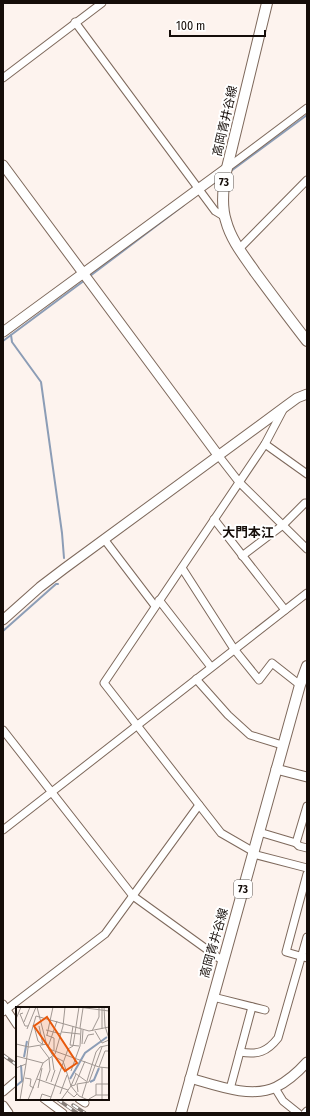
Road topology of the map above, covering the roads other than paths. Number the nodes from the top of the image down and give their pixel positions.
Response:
1 (102, 3) edge
2 (266, 3) edge
3 (76, 22) junction
4 (3, 78) edge
5 (307, 108) edge
6 (3, 165) edge
7 (227, 168) junction
8 (307, 180) edge
9 (198, 188) junction
10 (225, 217) junction
11 (239, 249) junction
12 (84, 273) junction
13 (3, 332) edge
14 (307, 340) edge
15 (307, 394) edge
16 (286, 406) junction
17 (265, 444) junction
18 (218, 455) junction
19 (307, 474) edge
20 (239, 482) junction
21 (307, 503) edge
22 (214, 519) junction
23 (283, 525) junction
24 (104, 539) junction
25 (307, 549) edge
26 (242, 556) junction
27 (182, 568) junction
28 (307, 593) edge
29 (157, 603) junction
30 (285, 610) junction
31 (3, 620) edge
32 (234, 649) junction
33 (307, 666) edge
34 (211, 667) junction
35 (196, 679) junction
36 (300, 685) junction
37 (137, 725) junction
38 (3, 730) edge
39 (282, 745) junction
40 (276, 769) junction
41 (307, 777) edge
42 (52, 793) junction
43 (199, 805) junction
44 (307, 806) edge
45 (3, 830) edge
46 (259, 832) junction
47 (296, 843) junction
48 (307, 848) edge
49 (254, 853) junction
50 (307, 868) edge
51 (307, 874) edge
52 (133, 896) junction
53 (307, 937) edge
54 (304, 957) edge
55 (223, 961) junction
56 (213, 997) junction
57 (252, 1007) junction
58 (4, 1008) edge
59 (265, 1010) dead end
60 (16, 1023) edge
61 (240, 1052) junction
62 (307, 1062) edge
63 (190, 1078) junction
64 (16, 1081) edge
65 (275, 1088) junction
66 (230, 1089) junction
67 (3, 1092) edge
68 (45, 1100) edge
69 (3, 1106) edge
70 (8, 1113) edge
71 (63, 1113) edge
72 (181, 1113) edge
73 (298, 1113) edge

1 - 3 street
2 - 7 main road, 高岡青井谷線 / 73
3 - 4 street
3 - 9 street
5 - 7 street
6 - 12 street
7 - 9 street
7 - 10 main road, 高岡青井谷線 / 73
8 - 11 street
9 - 10 street
9 - 12 street
10 - 11 main road, 高岡青井谷線 / 73
11 - 14 main road, 高岡青井谷線 / 73
12 - 13 street
12 - 18 street
15 - 16 street
16 - 17 street
16 - 18 street
17 - 19 street
17 - 20 street
18 - 20 street
18 - 24 street
20 - 22 street
20 - 23 street
21 - 23 street
22 - 26 street
22 - 27 street
23 - 25 street
23 - 26 street
24 - 29 street
24 - 31 street
26 - 30 street
27 - 29 street
27 - 32 street
28 - 30 street
29 - 34 street
29 - 37 street
30 - 32 street
32 - 34 street
32 - 36 street
33 - 36 main road, 高岡青井谷線 / 73
34 - 35 street
35 - 37 street
35 - 39 street
36 - 39 main road, 高岡青井谷線 / 73
37 - 42 street
37 - 43 street
38 - 42 street
39 - 40 main road, 高岡青井谷線 / 73
40 - 41 street
40 - 46 main road, 高岡青井谷線 / 73
42 - 45 street
42 - 52 street
43 - 49 street
43 - 52 street
44 - 47 street
46 - 47 street
46 - 49 main road, 高岡青井谷線 / 73
47 - 48 street
49 - 50 street
49 - 55 main road, 高岡青井谷線 / 73
51 - 54 street
52 - 55 street
52 - 58 street
53 - 54 street
54 - 61 street
55 - 56 main road, 高岡青井谷線 / 73
56 - 57 street
56 - 63 main road, 高岡青井谷線 / 73
57 - 59 street
57 - 61 street
58 - 60 street
61 - 66 street
62 - 65 street
63 - 66 street
63 - 72 main road, 高岡青井谷線 / 73
64 - 67 street
65 - 66 street
65 - 73 street
68 - 71 street
69 - 70 street

